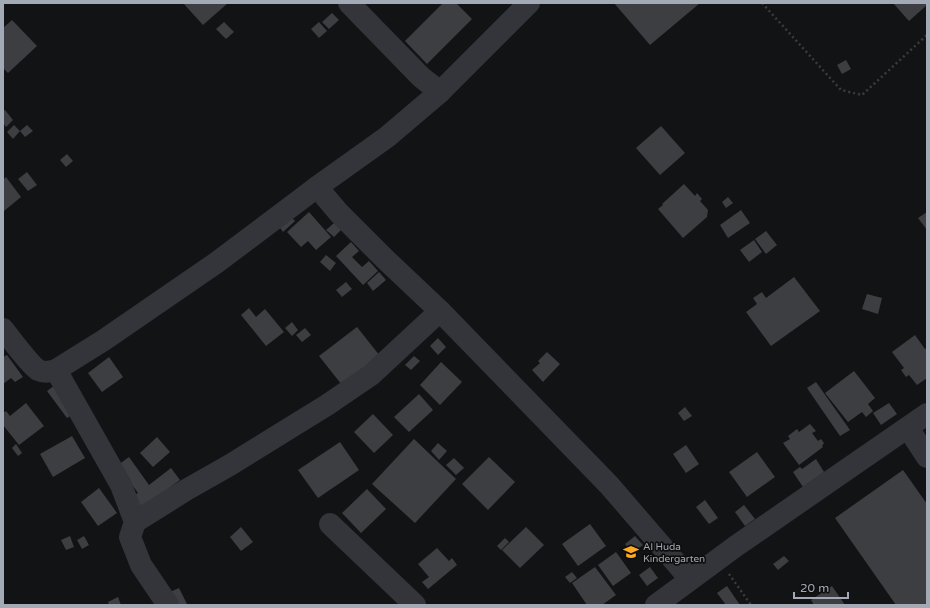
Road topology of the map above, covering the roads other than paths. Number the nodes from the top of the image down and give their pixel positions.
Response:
1 (349, 3) edge
2 (529, 3) edge
3 (440, 92) junction
4 (317, 187) junction
5 (440, 312) junction
6 (3, 329) edge
7 (56, 370) junction
8 (927, 414) edge
9 (908, 428) junction
10 (927, 457) edge
11 (135, 522) junction
12 (330, 524) dead end
13 (690, 579) junction
14 (168, 605) edge
15 (415, 605) edge
16 (656, 605) edge

1 - 3 street
2 - 3 street
3 - 4 street
4 - 5 street
4 - 7 street
5 - 11 street
5 - 13 street
6 - 7 street
7 - 11 street
8 - 9 street
9 - 10 street
9 - 13 street
11 - 14 street
12 - 15 street
13 - 16 street

